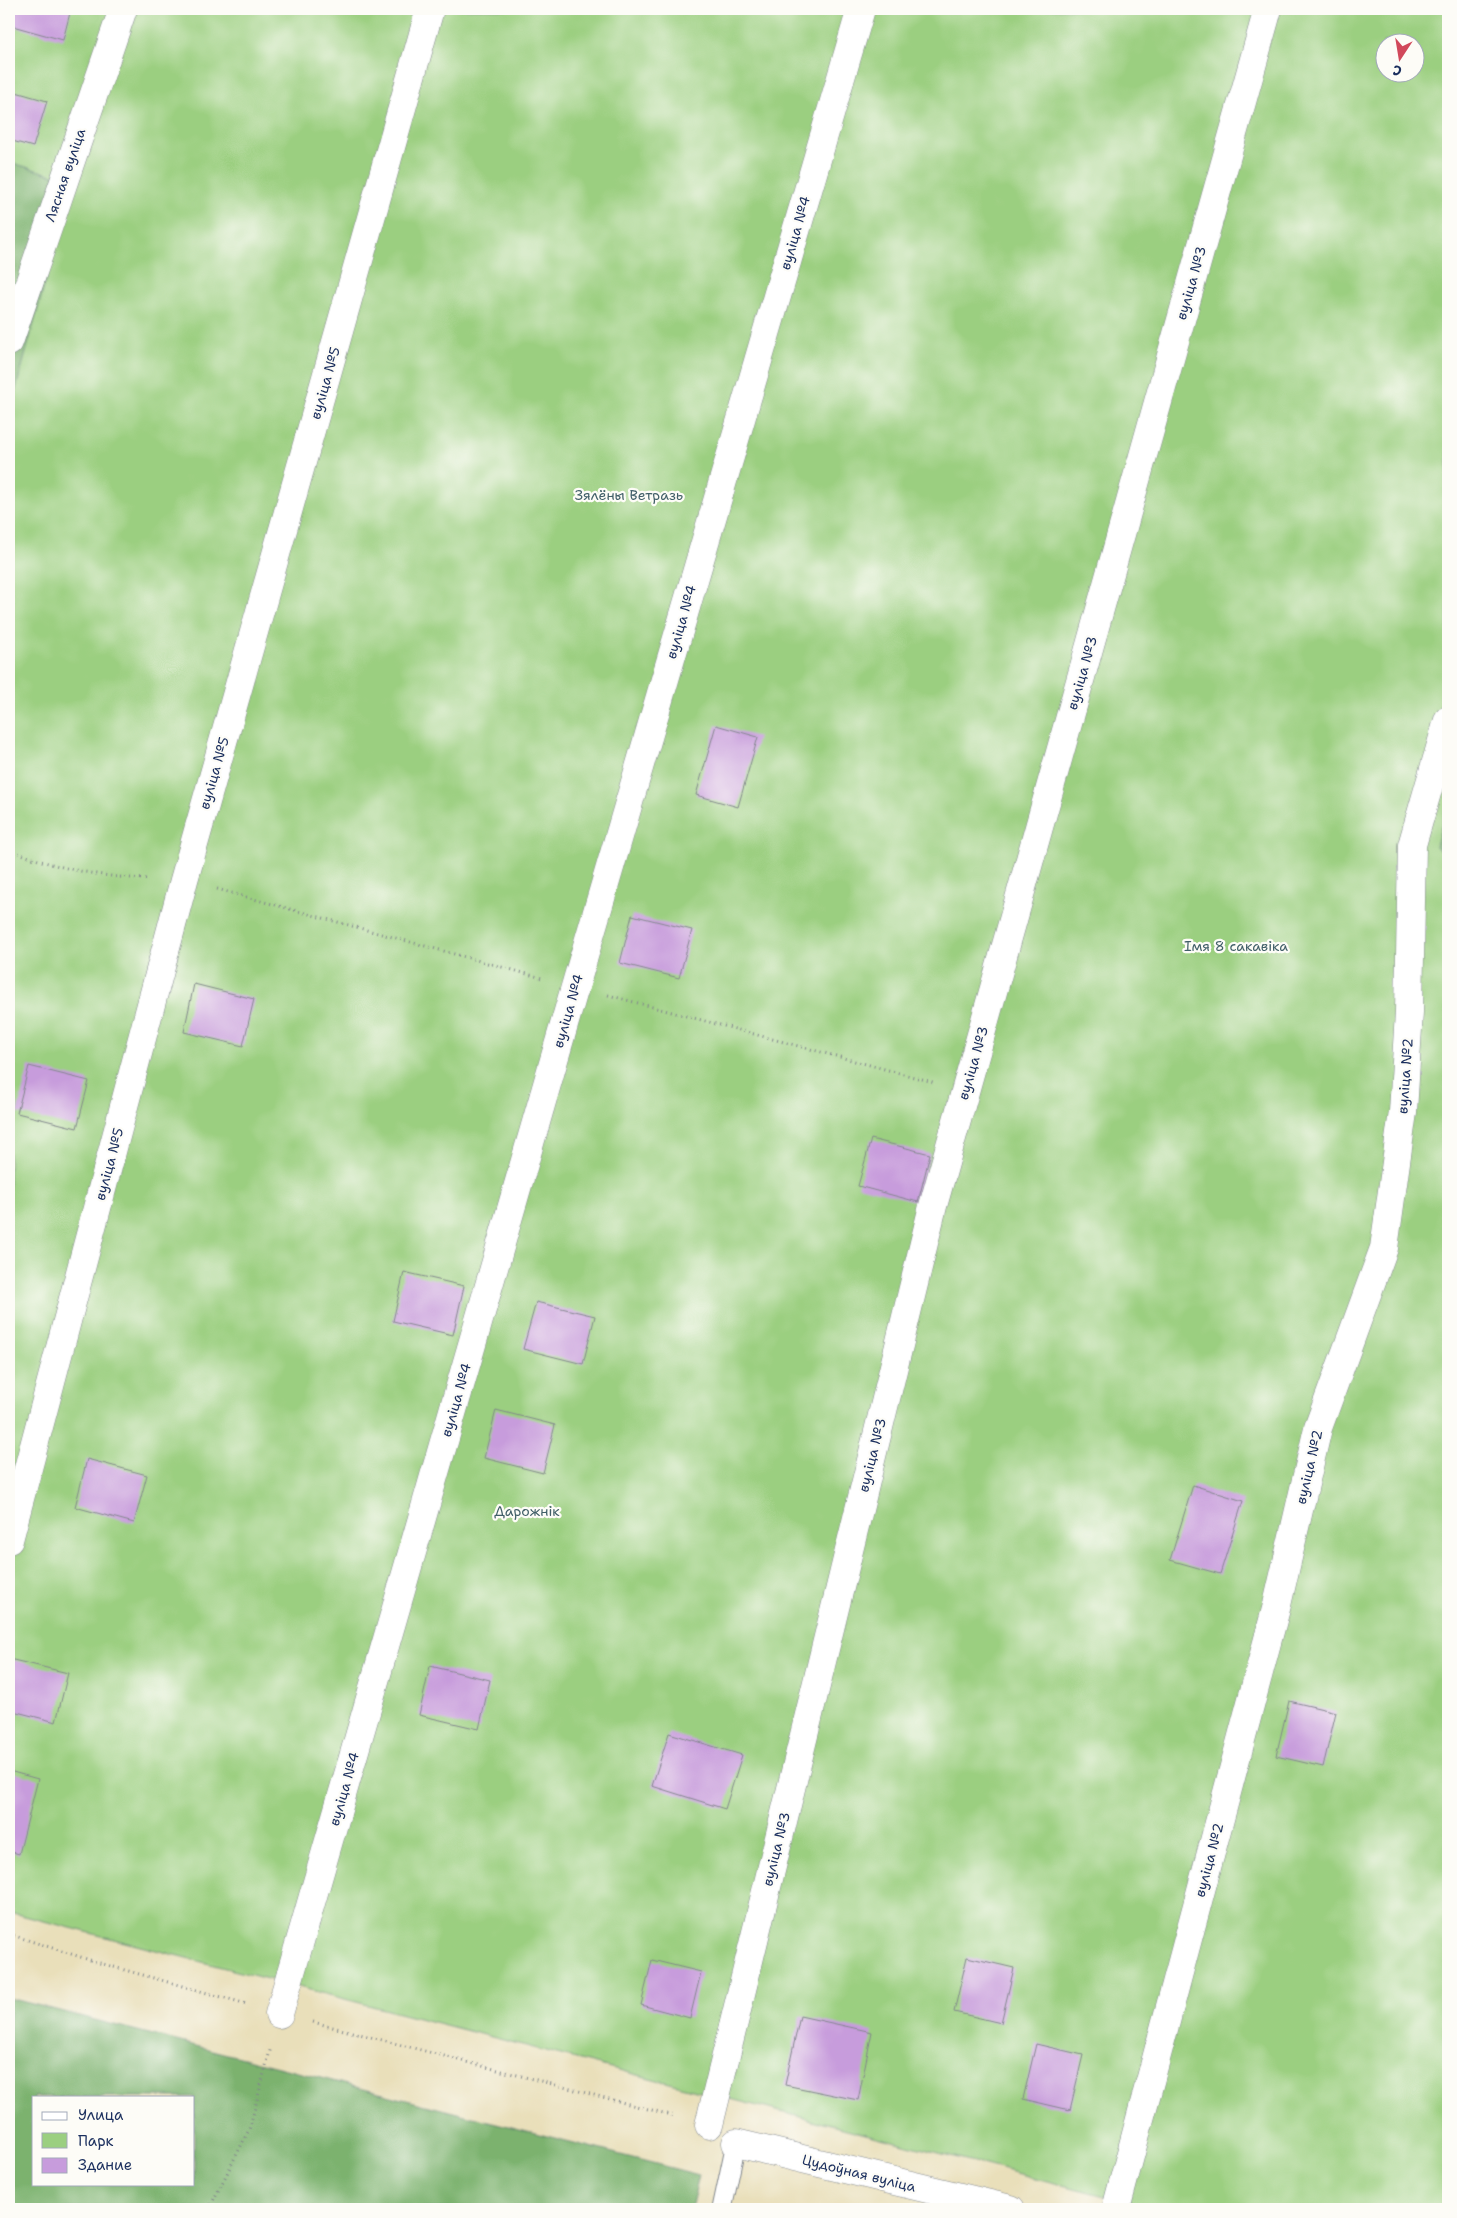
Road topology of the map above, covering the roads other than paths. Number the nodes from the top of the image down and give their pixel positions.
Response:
1 (123, 9) edge
2 (430, 9) edge
3 (861, 9) edge
4 (1268, 9) edge
5 (9, 342) edge
6 (1448, 720) edge
7 (9, 1540) edge
8 (280, 2014) road end
9 (709, 2126) road end
10 (736, 2143) joint
11 (722, 2209) edge
12 (1010, 2209) edge
13 (1116, 2209) edge

1 - 5 street, Лясная вуліца
2 - 7 street, вуліца №5
3 - 8 street, вуліца №4
4 - 9 street, вуліца №3
6 - 13 street, вуліца №2
10 - 11 lane
10 - 12 street, Цудоўная вуліца

